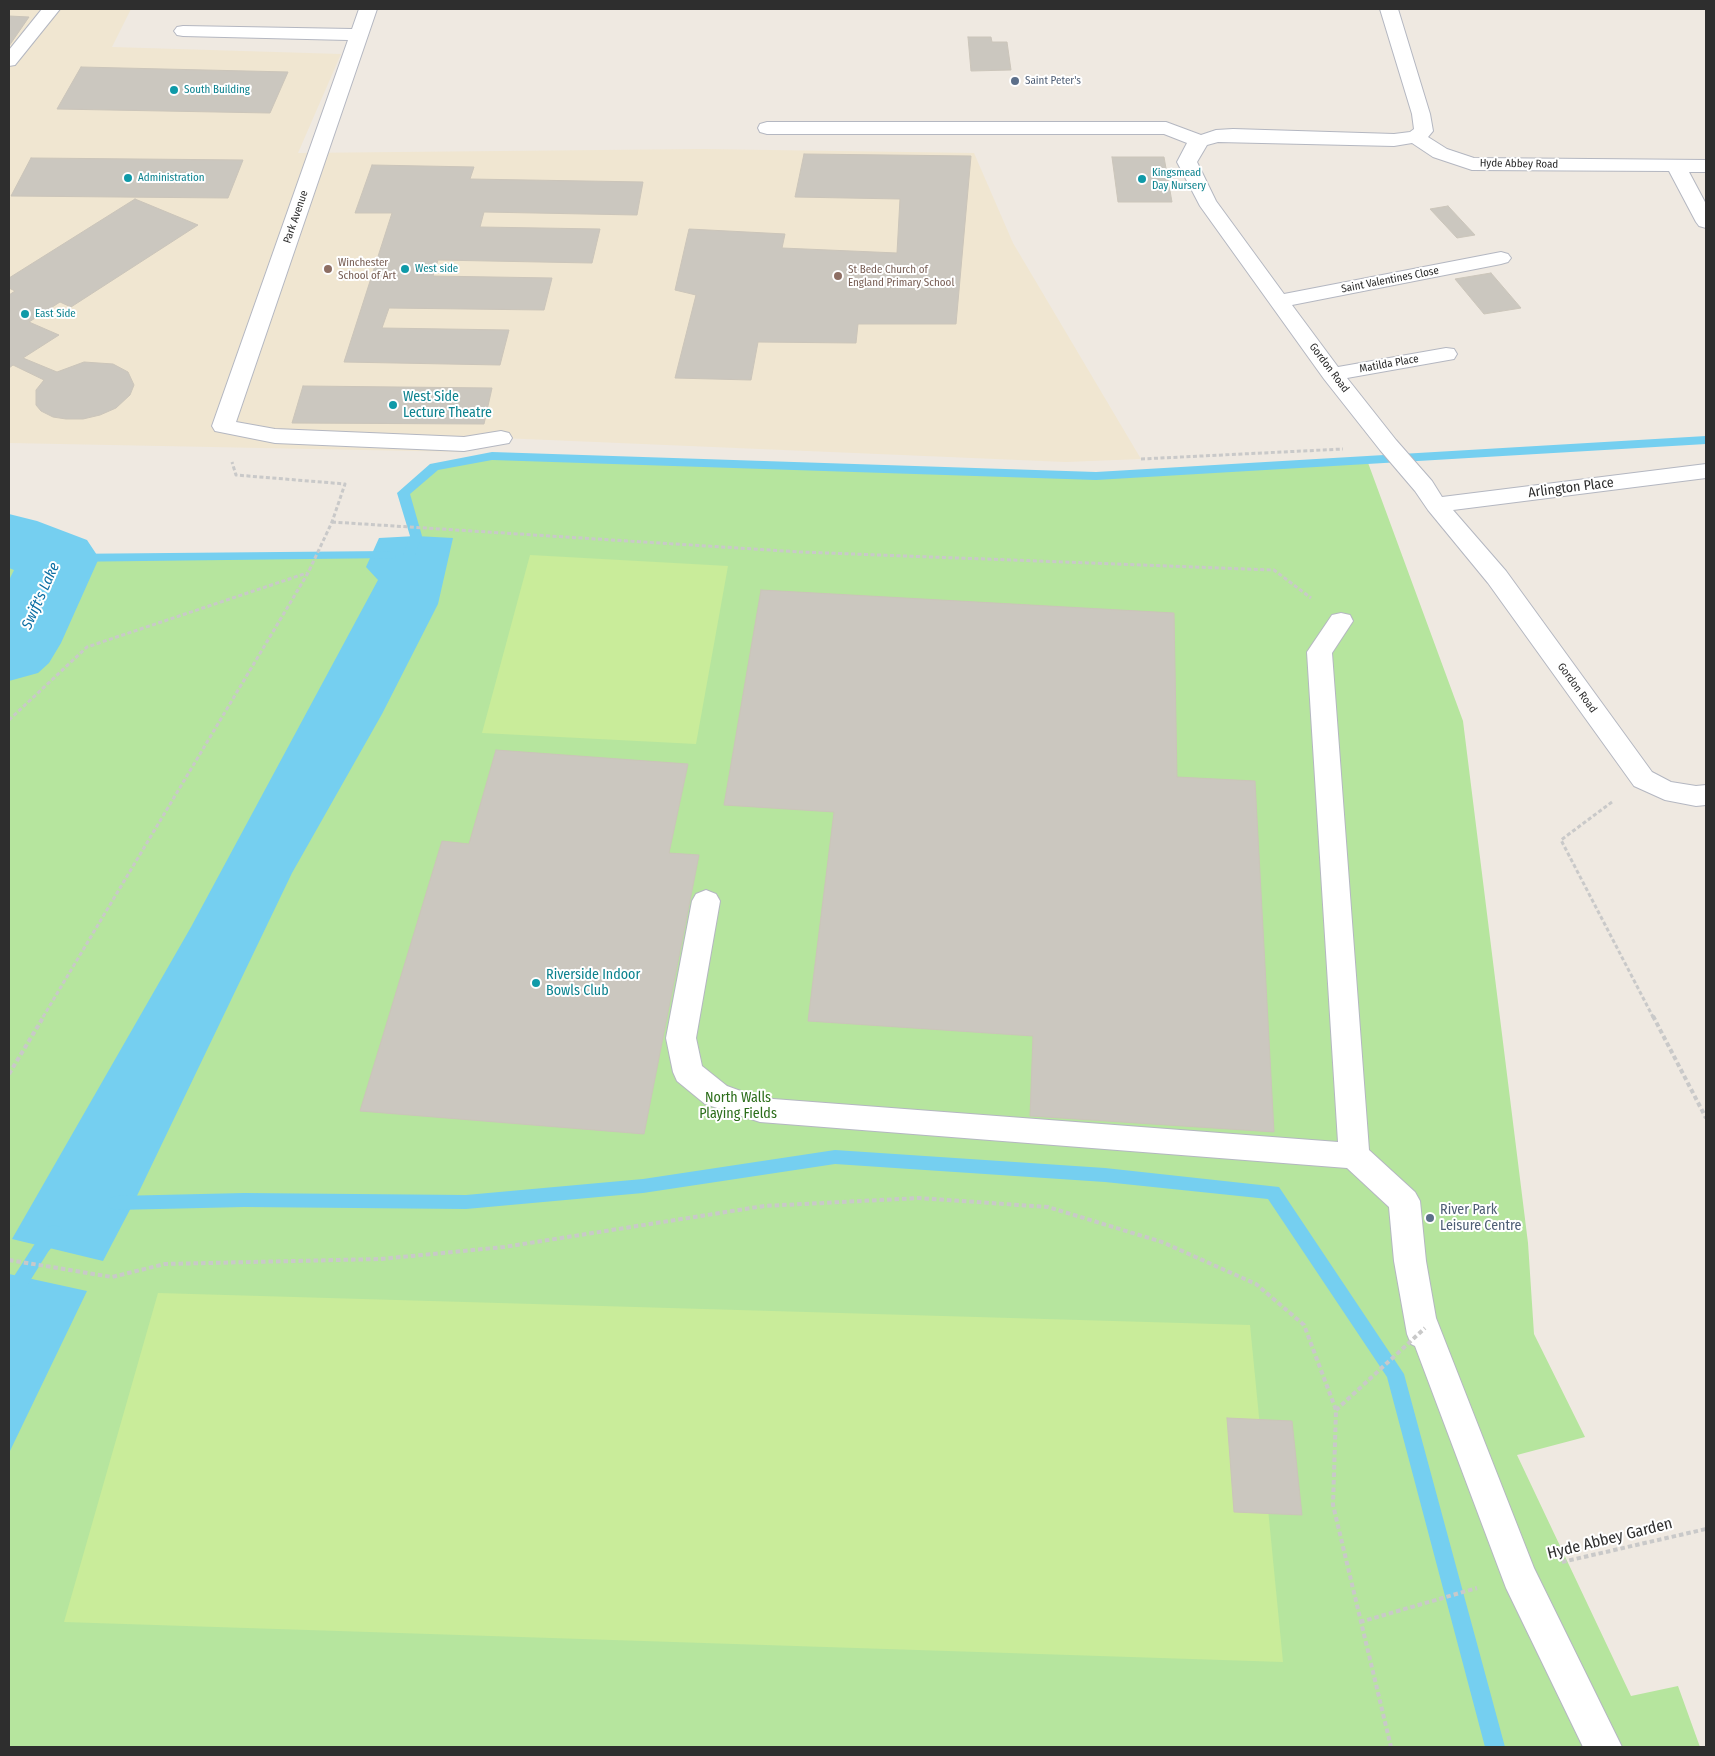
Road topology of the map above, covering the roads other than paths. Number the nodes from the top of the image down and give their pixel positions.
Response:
1 (51, 9) edge
2 (368, 9) edge
3 (1389, 9) edge
4 (183, 31) dead end
5 (359, 35) junction
6 (9, 61) edge
7 (767, 128) dead end
8 (1415, 137) junction
9 (1200, 141) junction
10 (1676, 166) junction
11 (1706, 166) edge
12 (1706, 222) edge
13 (1501, 258) dead end
14 (1279, 301) junction
15 (1446, 354) dead end
16 (1332, 374) junction
17 (501, 438) dead end
18 (1706, 471) edge
19 (1430, 495) junction
20 (1341, 621) road end
21 (1706, 795) edge
22 (706, 901) dead end
23 (1354, 1156) junction
24 (1603, 1747) edge

1 - 6 street
2 - 5 street, Park Avenue
3 - 8 street
4 - 5 street
5 - 17 street, Park Avenue
7 - 9 street
8 - 9 street
8 - 10 street, Hyde Abbey Road
9 - 14 street, Gordon Road
10 - 11 street, Hyde Abbey Road
10 - 12 street
13 - 14 street, Saint Valentines Close
14 - 16 street, Gordon Road
15 - 16 street, Matilda Place
16 - 19 street, Gordon Road
18 - 19 street, Arlington Place
19 - 21 street, Gordon Road
20 - 23 street
22 - 23 street
23 - 24 street

